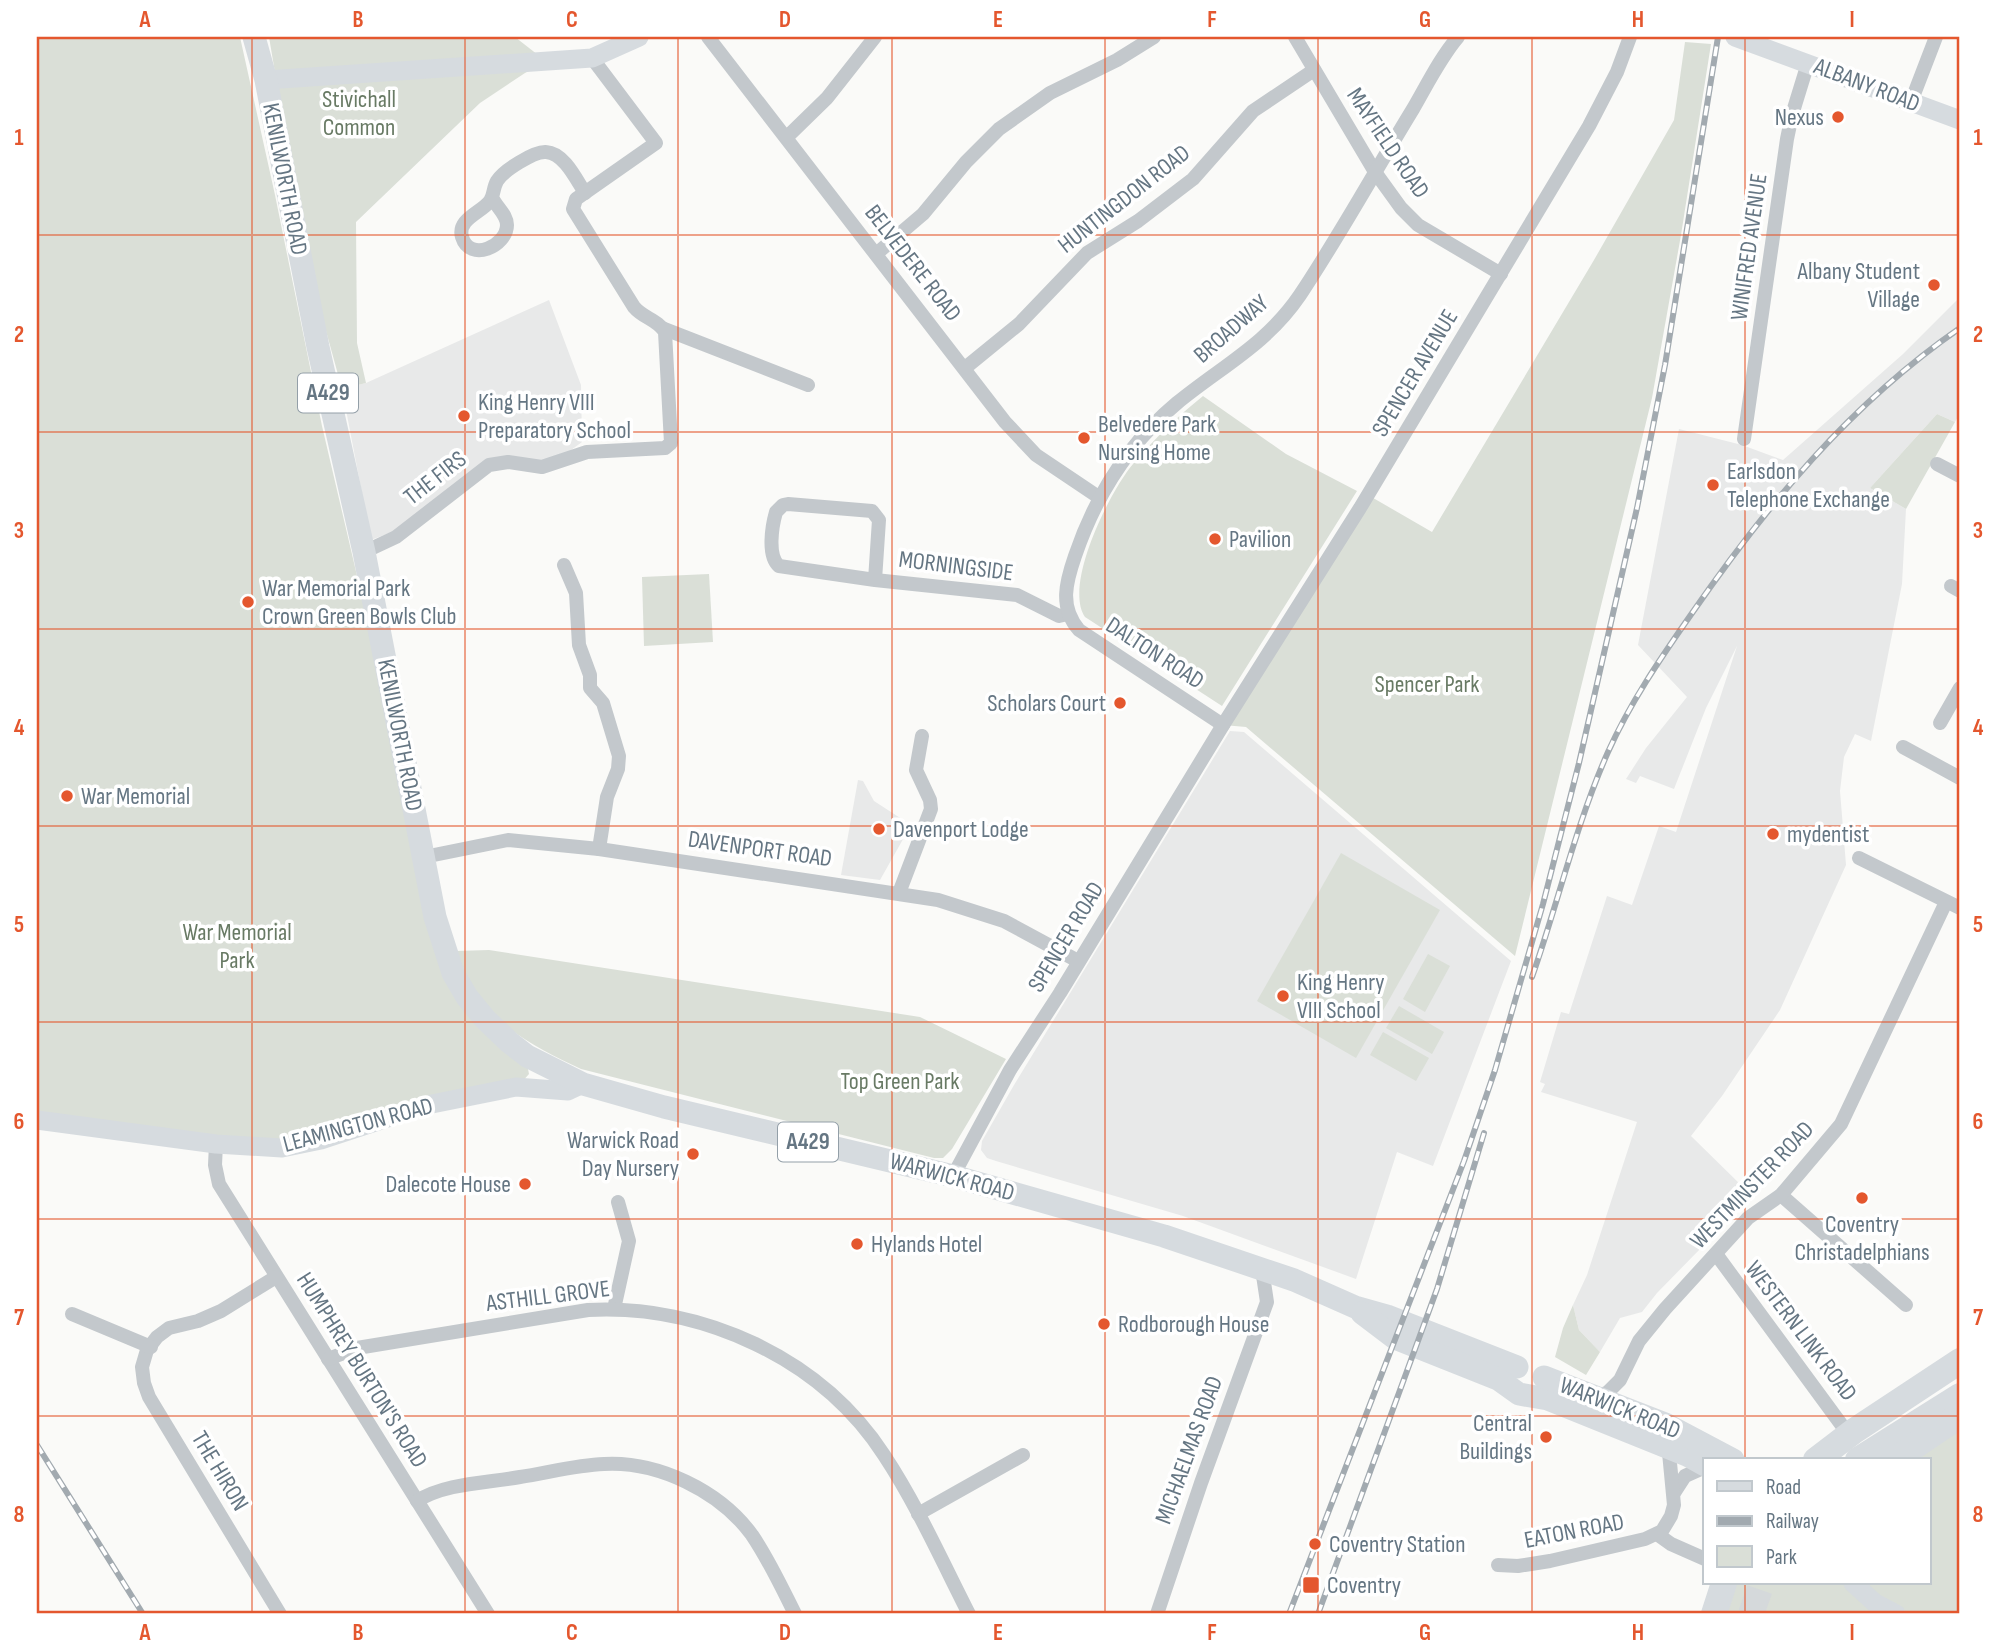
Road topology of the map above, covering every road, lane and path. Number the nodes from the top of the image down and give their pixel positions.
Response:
1 (254, 37) edge
2 (639, 37) edge
3 (708, 37) edge
4 (874, 37) edge
5 (1154, 37) edge
6 (1294, 37) edge
7 (1630, 37) edge
8 (1735, 37) edge
9 (1936, 37) edge
10 (1452, 39) edge
11 (592, 58) junction
12 (1808, 63) junction
13 (1314, 70) junction
14 (265, 80) junction
15 (1912, 102) junction
16 (1960, 120) edge
17 (787, 137) junction
18 (1375, 172) junction
19 (586, 193) junction
20 (492, 197) dead end
21 (876, 254) junction
22 (1501, 274) junction
23 (662, 328) junction
24 (965, 368) junction
25 (808, 385) dead end
26 (1744, 439) dead end
27 (1937, 464) dead end
28 (1960, 475) edge
29 (1100, 498) junction
30 (364, 552) junction
31 (564, 565) dead end
32 (875, 580) junction
33 (1068, 614) junction
34 (1960, 689) edge
35 (1940, 723) dead end
36 (1223, 724) junction
37 (922, 736) dead end
38 (1903, 747) dead end
39 (1960, 778) edge
40 (599, 849) junction
41 (424, 857) junction
42 (1859, 858) dead end
43 (899, 893) junction
44 (1946, 902) junction
45 (1960, 908) edge
46 (1078, 961) junction
47 (530, 1075) junction
48 (583, 1084) junction
49 (37, 1120) edge
50 (216, 1144) junction
51 (953, 1176) junction
52 (1781, 1195) junction
53 (618, 1202) dead end
54 (1716, 1254) junction
55 (1262, 1269) junction
56 (276, 1277) junction
57 (1294, 1280) junction
58 (1266, 1302) junction
59 (1906, 1305) dead end
60 (614, 1309) junction
61 (72, 1314) dead end
62 (151, 1347) junction
63 (328, 1359) junction
64 (1960, 1361) edge
65 (1624, 1372) junction
66 (1960, 1376) edge
67 (1526, 1382) junction
68 (1960, 1396) edge
69 (1595, 1398) junction
70 (1633, 1412) junction
71 (1960, 1415) edge
72 (1665, 1424) junction
73 (1849, 1435) junction
74 (1668, 1448) junction
75 (1023, 1455) dead end
76 (1729, 1458) edge
77 (1819, 1458) edge
78 (1836, 1458) edge
79 (1861, 1458) edge
80 (1897, 1458) edge
81 (1703, 1465) edge
82 (1703, 1467) edge
83 (1674, 1493) junction
84 (417, 1501) junction
85 (918, 1514) junction
86 (1657, 1534) junction
87 (1703, 1558) edge
88 (1498, 1565) dead end
89 (1724, 1584) edge
90 (1854, 1584) edge
91 (485, 1610) edge
92 (280, 1614) edge
93 (470, 1614) edge
94 (795, 1614) edge
95 (969, 1614) edge
96 (1157, 1614) edge
97 (1714, 1614) edge
98 (1896, 1614) edge

1 - 14 main road, KENILWORTH ROAD / A429
2 - 11 main road
3 - 17 street, BELVEDERE ROAD
4 - 17 street
5 - 21 street
6 - 13 street, MAYFIELD ROAD
7 - 22 street, SPENCER AVENUE
8 - 12 main road, ALBANY ROAD
9 - 15 street
10 - 18 street, BROADWAY
11 - 14 main road
11 - 19 street
12 - 15 main road, ALBANY ROAD
12 - 26 street, WINIFRED AVENUE
13 - 18 street, MAYFIELD ROAD
13 - 24 street, HUNTINGDON ROAD
14 - 30 main road, KENILWORTH ROAD / A429
15 - 16 main road, ALBANY ROAD
17 - 21 street, BELVEDERE ROAD
18 - 22 street, MAYFIELD ROAD
18 - 29 street, BROADWAY
19 - 20 street
19 - 23 street
21 - 24 street, BELVEDERE ROAD
22 - 36 street, SPENCER AVENUE
23 - 25 street
23 - 30 street, THE FIRS
24 - 29 street, BELVEDERE ROAD
27 - 28 street
29 - 33 street, BROADWAY
30 - 41 main road, KENILWORTH ROAD / A429
31 - 40 street
32 - 32 street, MORNINGSIDE
32 - 33 street, MORNINGSIDE
33 - 36 street, DALTON ROAD
34 - 35 street
36 - 46 street, SPENCER ROAD
37 - 43 street
38 - 39 street
40 - 41 street, DAVENPORT ROAD
40 - 43 street, DAVENPORT ROAD
41 - 47 main road, KENILWORTH ROAD / A429
42 - 44 street
43 - 46 street, DAVENPORT ROAD
44 - 45 street
44 - 52 street, WESTMINSTER ROAD
46 - 51 street, SPENCER ROAD
47 - 48 main road, WARWICK ROAD / A429
47 - 48 main road, LEAMINGTON ROAD
47 - 50 main road, LEAMINGTON ROAD
48 - 51 main road, WARWICK ROAD / A429
49 - 50 main road, LEAMINGTON ROAD
50 - 56 street, HUMPHREY BURTON'S ROAD
51 - 55 main road, WARWICK ROAD / A429
52 - 54 street, WESTMINSTER ROAD
52 - 59 street
53 - 60 street
54 - 65 street, WESTMINSTER ROAD
54 - 73 street, WESTERN LINK ROAD
55 - 57 main road, WARWICK ROAD / A429
55 - 58 street, MICHAELMAS ROAD
56 - 62 street
56 - 63 street, HUMPHREY BURTON'S ROAD
57 - 58 street
57 - 67 main road, WARWICK ROAD / A429
58 - 96 street, MICHAELMAS ROAD
60 - 63 street, ASTHILL GROVE
60 - 85 street, ASTHILL GROVE
61 - 62 street
62 - 92 street, THE HIRON
63 - 84 street, HUMPHREY BURTON'S ROAD
64 - 73 highway
65 - 69 street, WESTMINSTER ROAD
65 - 70 street
66 - 78 highway
67 - 69 main road, WARWICK ROAD / A429
67 - 74 main road, WARWICK ROAD / A429
68 - 79 highway
69 - 70 main road, WARWICK ROAD / A429
70 - 72 main road, WARWICK ROAD / A429
71 - 80 highway
72 - 74 street, EATON ROAD
72 - 76 main road, WARWICK ROAD / A429
73 - 77 highway
74 - 81 main road, WARWICK ROAD / A429
74 - 83 street, EATON ROAD
75 - 85 street
82 - 83 street
83 - 86 street, EATON ROAD
84 - 91 street, HUMPHREY BURTON'S ROAD
84 - 94 street
85 - 95 street, ASTHILL GROVE
86 - 87 street, EATON ROAD
86 - 88 street, EATON ROAD
89 - 97 highway
90 - 98 main road
91 - 93 street

